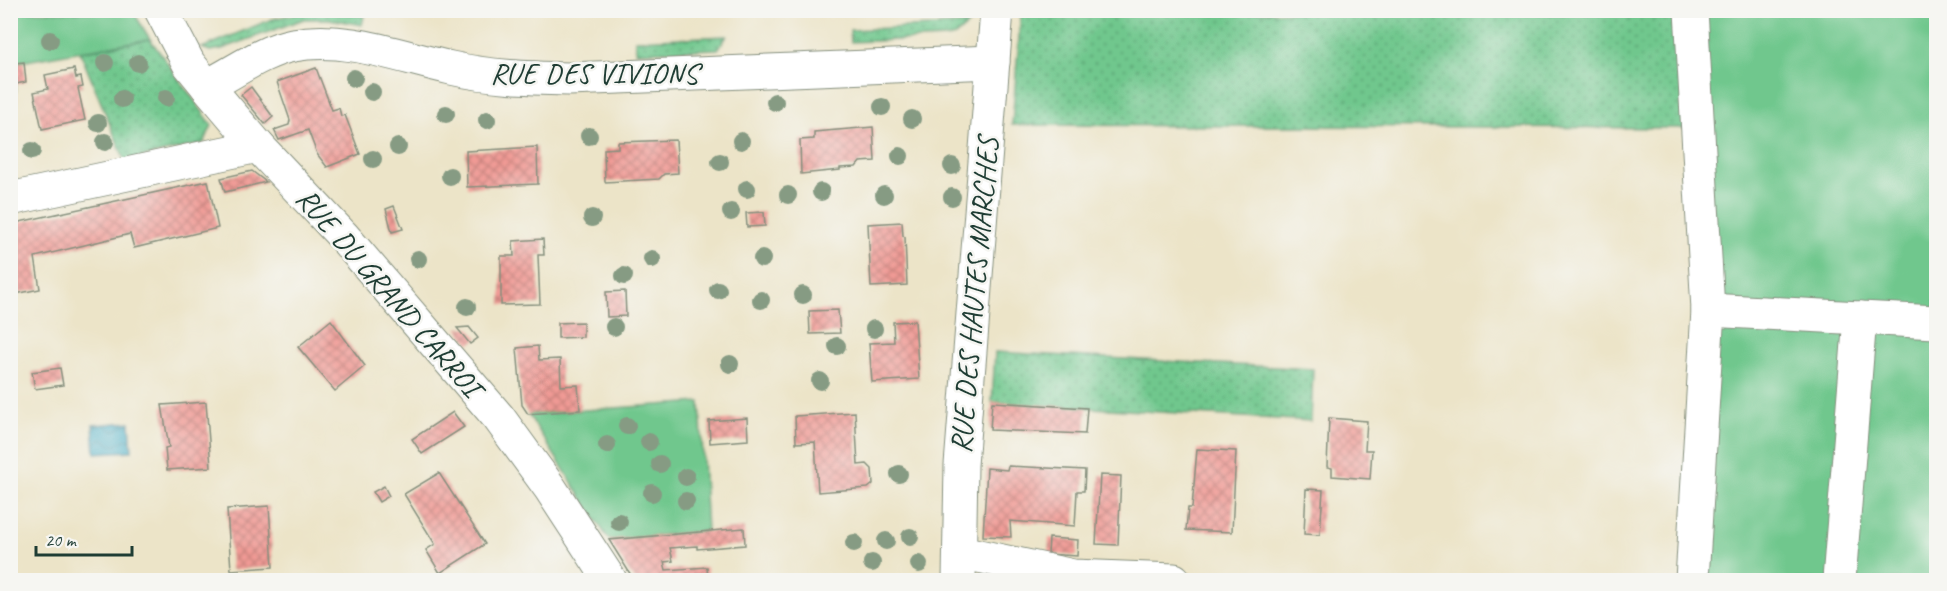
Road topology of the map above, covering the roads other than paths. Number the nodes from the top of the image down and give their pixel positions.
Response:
1 (161, 10) edge
2 (997, 10) edge
3 (1691, 10) edge
4 (993, 62) junction
5 (207, 86) junction
6 (258, 146) junction
7 (10, 199) edge
8 (1708, 310) junction
9 (1860, 318) junction
10 (1936, 322) edge
11 (959, 566) edge
12 (610, 580) edge
13 (1174, 580) edge
14 (1692, 580) edge
15 (1839, 580) edge

1 - 5 street, RUE DU GRAND CARROI
2 - 4 street, RUE DES HAUTES MARCHES
3 - 8 street
4 - 5 street, RUE DES VIVIONS
4 - 11 street, RUE DES HAUTES MARCHES
5 - 6 street, RUE DU GRAND CARROI
6 - 7 street
6 - 12 street, RUE DU GRAND CARROI
8 - 9 street
8 - 14 street
9 - 10 street
9 - 15 street
11 - 13 street

